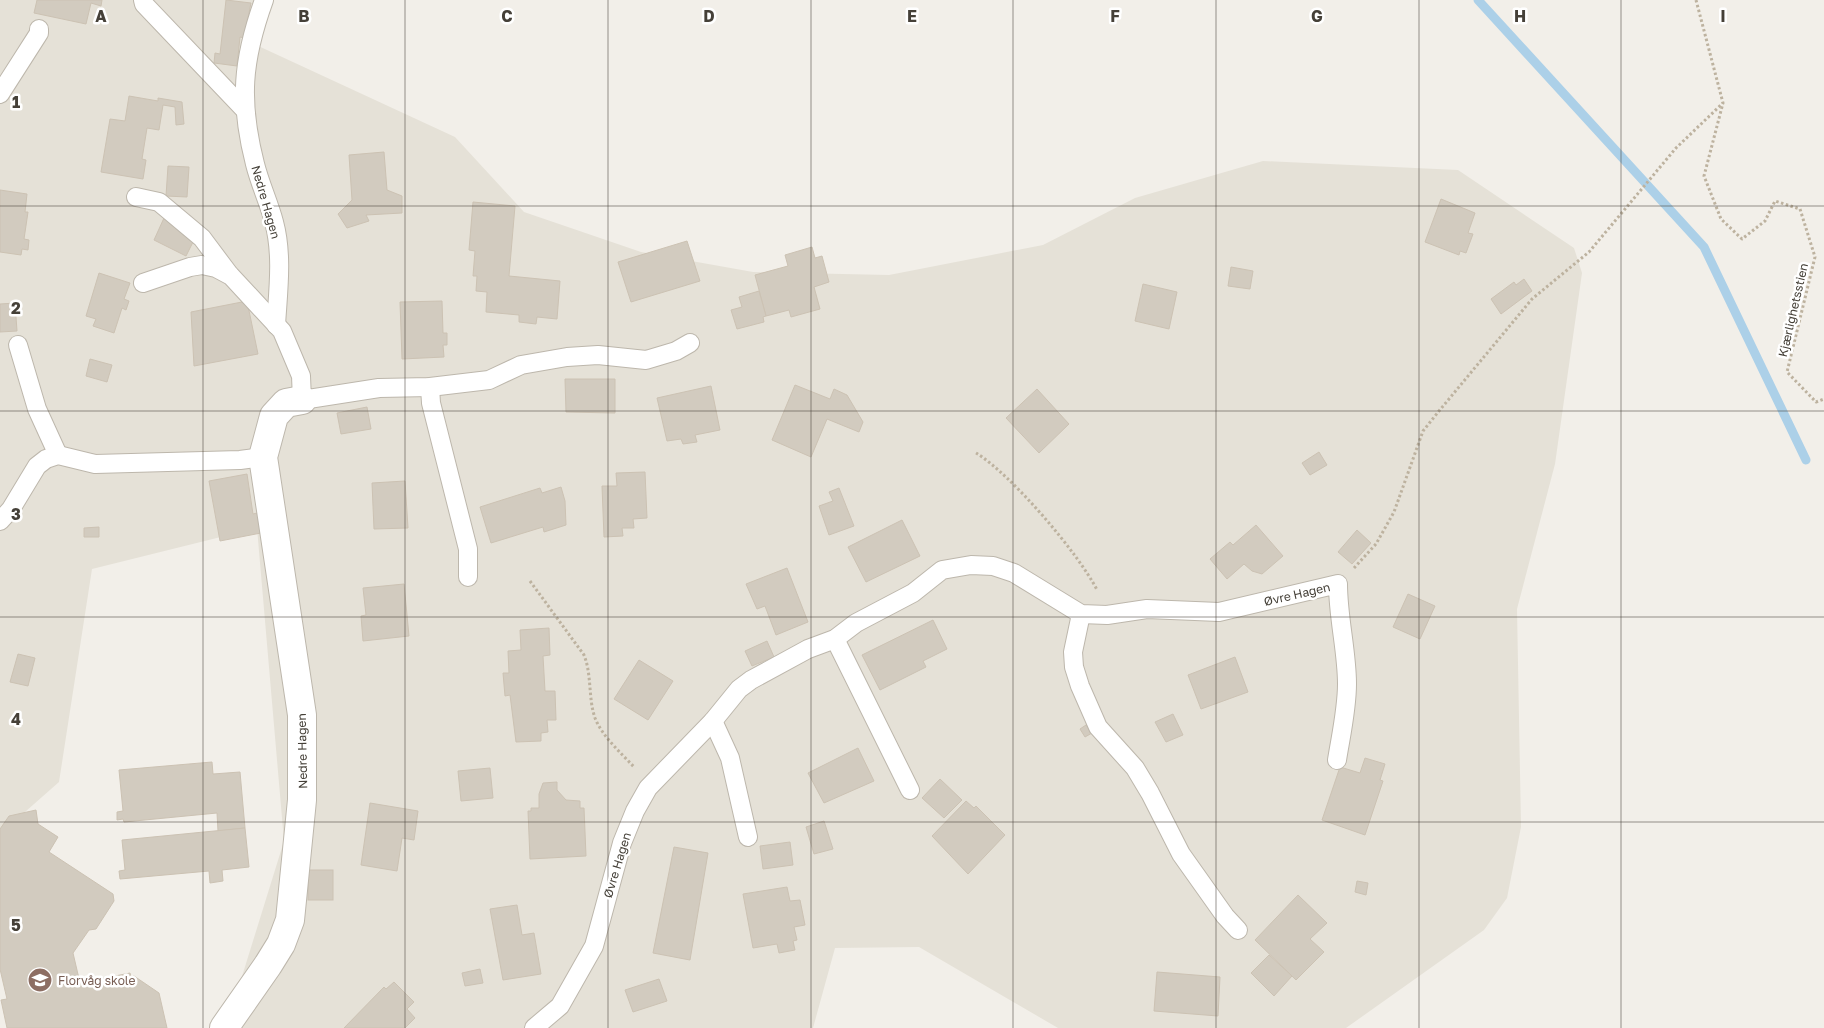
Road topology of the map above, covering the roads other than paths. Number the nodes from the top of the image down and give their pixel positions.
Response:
1 (143, 0) edge
2 (264, 0) edge
3 (39, 29) dead end
4 (0, 94) edge
5 (245, 110) junction
6 (136, 197) dead end
7 (231, 276) junction
8 (143, 283) dead end
9 (276, 325) junction
10 (690, 343) dead end
11 (18, 345) dead end
12 (430, 388) junction
13 (302, 400) junction
14 (58, 455) junction
15 (263, 457) junction
16 (0, 521) edge
17 (468, 577) dead end
18 (1081, 614) junction
19 (836, 639) junction
20 (712, 722) junction
21 (1337, 760) dead end
22 (910, 790) dead end
23 (748, 837) dead end
24 (1238, 930) dead end
25 (541, 1026) edge
26 (224, 1028) edge

1 - 5 lane
2 - 5 lane, Nedre Hagen
3 - 4 lane
5 - 9 lane, Nedre Hagen
6 - 7 lane
7 - 8 lane
7 - 9 lane
9 - 13 lane
10 - 12 lane, Nedre Hagen
11 - 14 lane
12 - 13 lane, Nedre Hagen
12 - 17 lane
13 - 15 street, Nedre Hagen
14 - 15 lane
14 - 16 lane
15 - 26 street, Nedre Hagen
18 - 19 lane, Øvre Hagen
18 - 21 lane, Øvre Hagen
18 - 24 lane
19 - 20 lane, Øvre Hagen
19 - 22 lane
20 - 23 lane
20 - 25 lane, Øvre Hagen

